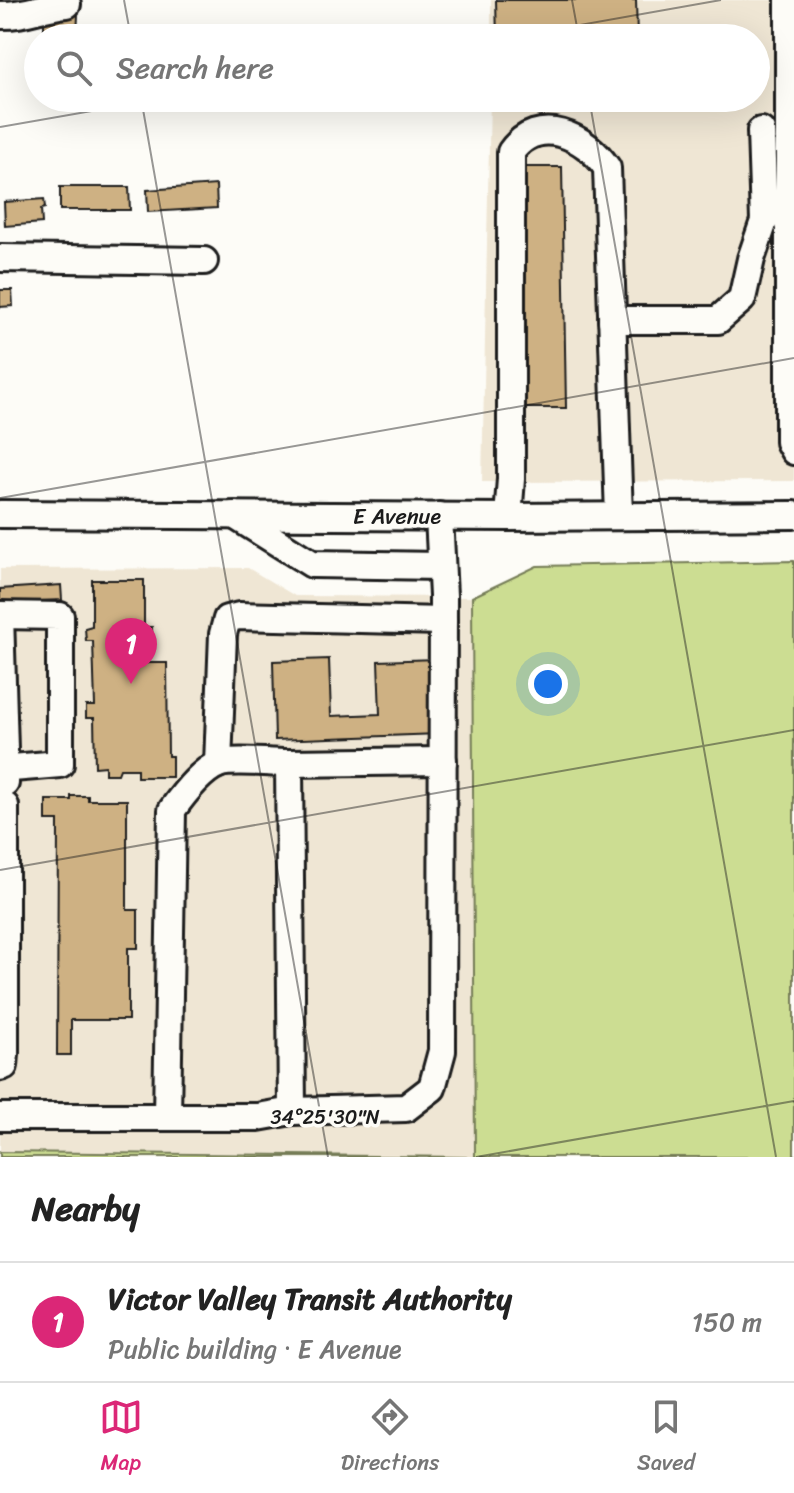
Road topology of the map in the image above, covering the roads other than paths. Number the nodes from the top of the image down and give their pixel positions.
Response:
1 (789, 0) edge
2 (67, 4) dead end
3 (0, 15) edge
4 (761, 131) dead end
5 (0, 258) edge
6 (204, 261) dead end
7 (612, 320) junction
8 (794, 451) edge
9 (0, 514) edge
10 (234, 515) junction
11 (794, 515) edge
12 (439, 516) junction
13 (619, 516) junction
14 (508, 517) junction
15 (441, 566) junction
16 (0, 615) edge
17 (443, 621) junction
18 (443, 761) junction
19 (289, 763) junction
20 (218, 764) junction
21 (2, 768) edge
22 (2, 806) edge
23 (0, 1067) edge
24 (292, 1111) junction
25 (0, 1117) edge
26 (167, 1117) junction

1 - 8 street
2 - 3 street
4 - 7 street
5 - 6 street
7 - 13 street
7 - 14 street
9 - 10 street, E Avenue
10 - 12 street, E Avenue
10 - 15 street
11 - 13 street, E Avenue
12 - 14 street, E Avenue
12 - 15 street
13 - 14 street, E Avenue
15 - 17 street
16 - 21 street
16 - 21 street
17 - 18 street
17 - 20 street
18 - 19 street
18 - 24 street
19 - 20 street
19 - 24 street
20 - 26 street
21 - 22 street
22 - 23 street
24 - 26 street
25 - 26 street

